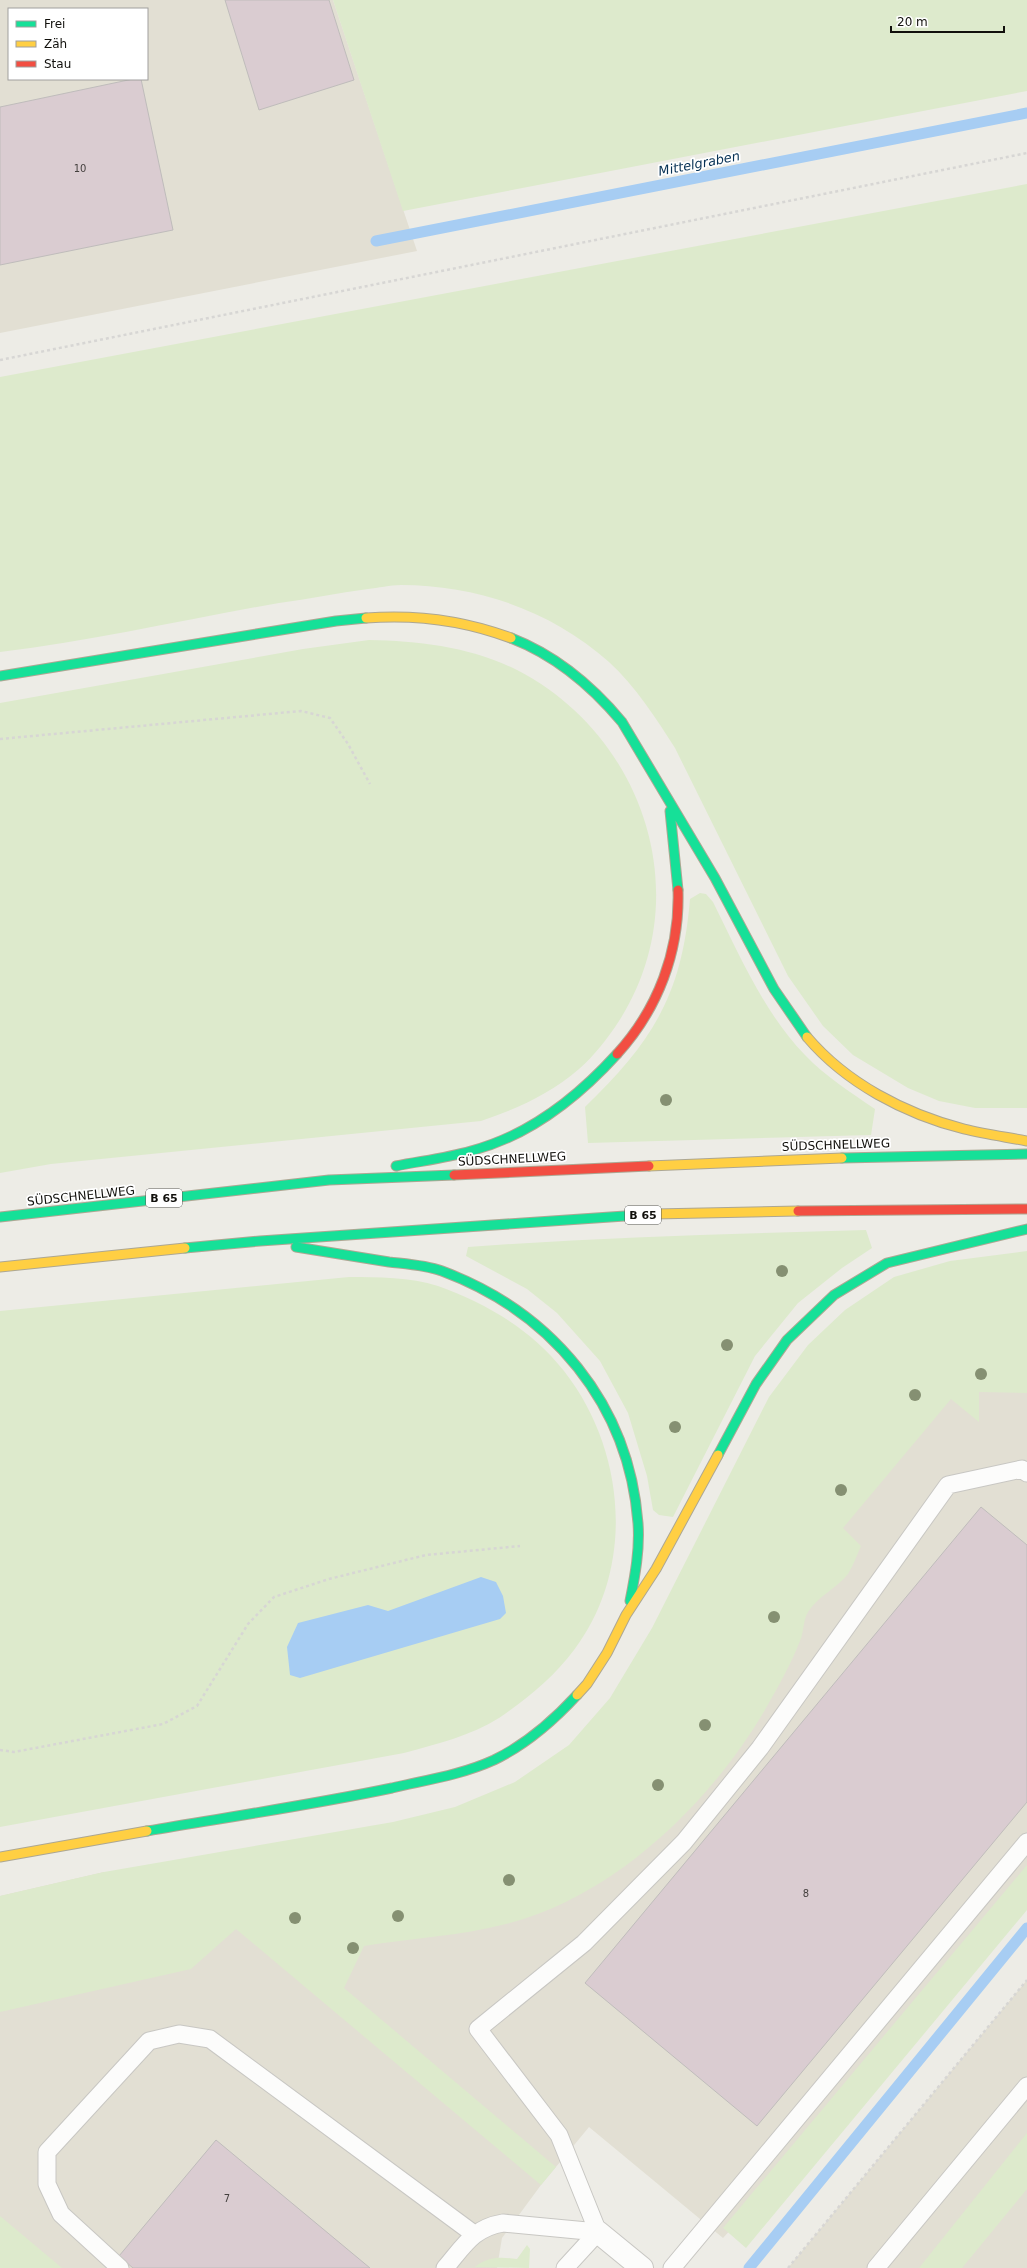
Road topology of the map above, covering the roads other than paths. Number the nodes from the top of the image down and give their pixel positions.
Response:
1 (0, 676) edge
2 (668, 800) junction
3 (1027, 1141) edge
4 (1027, 1154) edge
5 (329, 1180) junction
6 (1027, 1209) edge
7 (0, 1217) edge
8 (1027, 1230) edge
9 (260, 1241) junction
10 (0, 1267) edge
11 (1027, 1473) edge
12 (626, 1615) junction
13 (1027, 1842) edge
14 (12, 1856) junction
15 (0, 1857) edge
16 (0, 1862) edge
17 (1027, 2086) edge
18 (598, 2232) junction
19 (474, 2234) junction
20 (120, 2268) edge
21 (445, 2268) edge
22 (565, 2268) edge
23 (642, 2268) edge
24 (672, 2268) edge
25 (876, 2268) edge

1 - 2 highway
2 - 3 highway
2 - 5 highway
4 - 5 highway, SÜDSCHNELLWEG / B 65
5 - 7 highway, SÜDSCHNELLWEG / B 65
6 - 9 highway, B 65
8 - 12 highway
9 - 10 highway, B 65
9 - 12 highway
11 - 18 lane
12 - 14 highway
13 - 24 lane
14 - 15 highway
14 - 16 highway
17 - 25 lane
18 - 19 lane
18 - 22 lane
18 - 23 street
19 - 20 lane
19 - 21 lane

